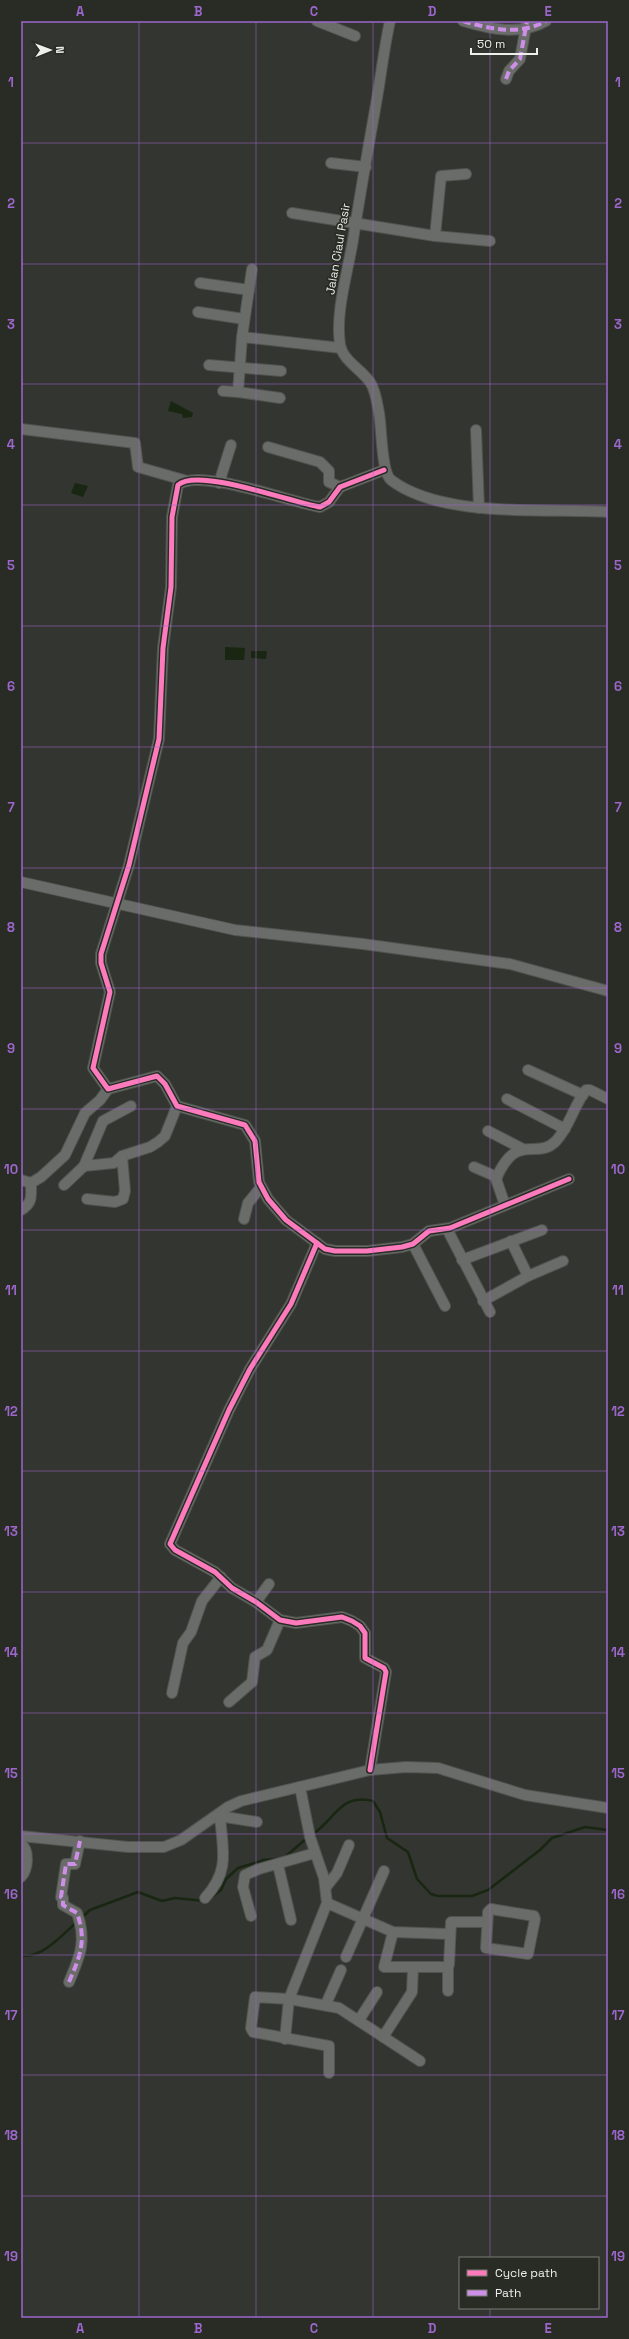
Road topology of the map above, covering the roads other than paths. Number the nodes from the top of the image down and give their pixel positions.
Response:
1 (317, 21) edge
2 (390, 21) edge
3 (463, 21) edge
4 (546, 21) edge
5 (526, 25) edge
6 (355, 36) dead end
7 (506, 79) dead end
8 (331, 163) dead end
9 (366, 167) junction
10 (466, 174) dead end
11 (292, 213) dead end
12 (356, 222) junction
13 (435, 236) junction
14 (490, 241) dead end
15 (252, 269) dead end
16 (200, 283) dead end
17 (249, 290) junction
18 (198, 312) dead end
19 (244, 319) junction
20 (242, 336) junction
21 (340, 348) junction
22 (209, 364) dead end
23 (240, 368) junction
24 (281, 372) dead end
25 (223, 391) dead end
26 (238, 392) junction
27 (280, 398) dead end
28 (21, 429) edge
29 (476, 430) dead end
30 (231, 444) dead end
31 (268, 447) dead end
32 (384, 470) junction
33 (186, 481) junction
34 (219, 483) junction
35 (340, 487) junction
36 (479, 508) junction
37 (608, 512) edge
38 (21, 882) edge
39 (117, 905) junction
40 (608, 991) edge
41 (528, 1070) dead end
42 (108, 1089) junction
43 (583, 1095) junction
44 (507, 1099) dead end
45 (608, 1099) edge
46 (130, 1106) dead end
47 (177, 1106) junction
48 (565, 1129) junction
49 (488, 1131) dead end
50 (523, 1148) junction
51 (122, 1156) junction
52 (84, 1166) junction
53 (474, 1167) dead end
54 (497, 1177) junction
55 (569, 1179) dead end
56 (21, 1180) edge
57 (31, 1183) junction
58 (64, 1185) dead end
59 (261, 1186) junction
60 (86, 1199) dead end
61 (505, 1205) junction
62 (21, 1210) edge
63 (244, 1219) dead end
64 (447, 1229) junction
65 (542, 1230) dead end
66 (511, 1240) junction
67 (317, 1243) junction
68 (413, 1244) junction
69 (462, 1260) junction
70 (563, 1261) dead end
71 (528, 1276) junction
72 (483, 1301) junction
73 (444, 1306) dead end
74 (490, 1312) dead end
75 (221, 1577) junction
76 (269, 1584) dead end
77 (256, 1602) junction
78 (280, 1620) junction
79 (172, 1693) dead end
80 (229, 1702) dead end
81 (370, 1770) junction
82 (300, 1787) junction
83 (608, 1808) edge
84 (217, 1817) junction
85 (258, 1822) dead end
86 (21, 1836) edge
87 (80, 1841) junction
88 (21, 1844) edge
89 (349, 1845) dead end
90 (314, 1853) junction
91 (278, 1864) junction
92 (384, 1871) dead end
93 (21, 1877) edge
94 (326, 1887) junction
95 (205, 1898) dead end
96 (327, 1903) junction
97 (251, 1916) dead end
98 (291, 1920) dead end
99 (362, 1920) junction
100 (486, 1922) junction
101 (392, 1932) junction
102 (450, 1934) junction
103 (346, 1957) dead end
104 (448, 1967) junction
105 (413, 1968) junction
106 (341, 1970) dead end
107 (69, 1982) dead end
108 (448, 1991) dead end
109 (377, 1992) dead end
110 (289, 1999) junction
111 (326, 2004) junction
112 (359, 2020) junction
113 (383, 2037) junction
114 (285, 2039) junction
115 (420, 2061) dead end
116 (329, 2073) dead end

1 - 6 street
2 - 9 street, Jalan Ciaul Pasir
3 - 5 street
4 - 5 street
5 - 7 street
8 - 9 street
9 - 12 street, Jalan Ciaul Pasir
10 - 13 street
11 - 12 street
12 - 13 street
12 - 21 street, Jalan Ciaul Pasir
13 - 14 street
15 - 17 street
16 - 17 street
17 - 19 street
18 - 19 street
19 - 20 street
20 - 21 street
20 - 23 street
21 - 32 street
22 - 23 street
23 - 24 street
23 - 26 street
25 - 26 street
26 - 27 street
28 - 33 street
29 - 36 street
30 - 34 street
31 - 35 street
32 - 35 street
32 - 36 street
33 - 34 street
33 - 39 street
34 - 35 street
36 - 37 street
38 - 39 street
39 - 40 street
39 - 42 street
41 - 43 street
42 - 47 street
42 - 57 street
43 - 45 street
43 - 48 street
44 - 48 street
46 - 52 street
47 - 51 street
47 - 59 street
48 - 50 street
49 - 50 street
50 - 54 street
51 - 52 street
51 - 60 street
52 - 58 street
53 - 54 street
54 - 61 street
55 - 61 street
56 - 57 street
57 - 62 street
59 - 63 street
59 - 67 street
61 - 64 street
64 - 68 street
64 - 69 street
65 - 66 street
66 - 69 street
66 - 71 street
67 - 68 street
67 - 75 street
68 - 73 street
69 - 72 street
70 - 71 street
71 - 72 street
72 - 74 street
75 - 77 street
75 - 79 street
76 - 77 street
77 - 78 street
78 - 80 street
78 - 81 street
81 - 82 street
81 - 83 street
82 - 84 street
82 - 90 street
84 - 85 street
84 - 87 street
84 - 95 street
86 - 87 street
87 - 107 street
88 - 93 street
89 - 94 street
90 - 91 street
90 - 94 street
91 - 97 street
91 - 98 street
92 - 99 street
94 - 96 street
96 - 99 street
96 - 110 street
99 - 101 street
99 - 103 street
100 - 100 street
100 - 102 street
101 - 102 street
101 - 105 street
102 - 104 street
104 - 105 street
104 - 108 street
105 - 113 street
106 - 111 street
109 - 112 street
110 - 111 street
110 - 114 street
110 - 114 street
111 - 112 street
112 - 113 street
113 - 115 street
114 - 116 street

